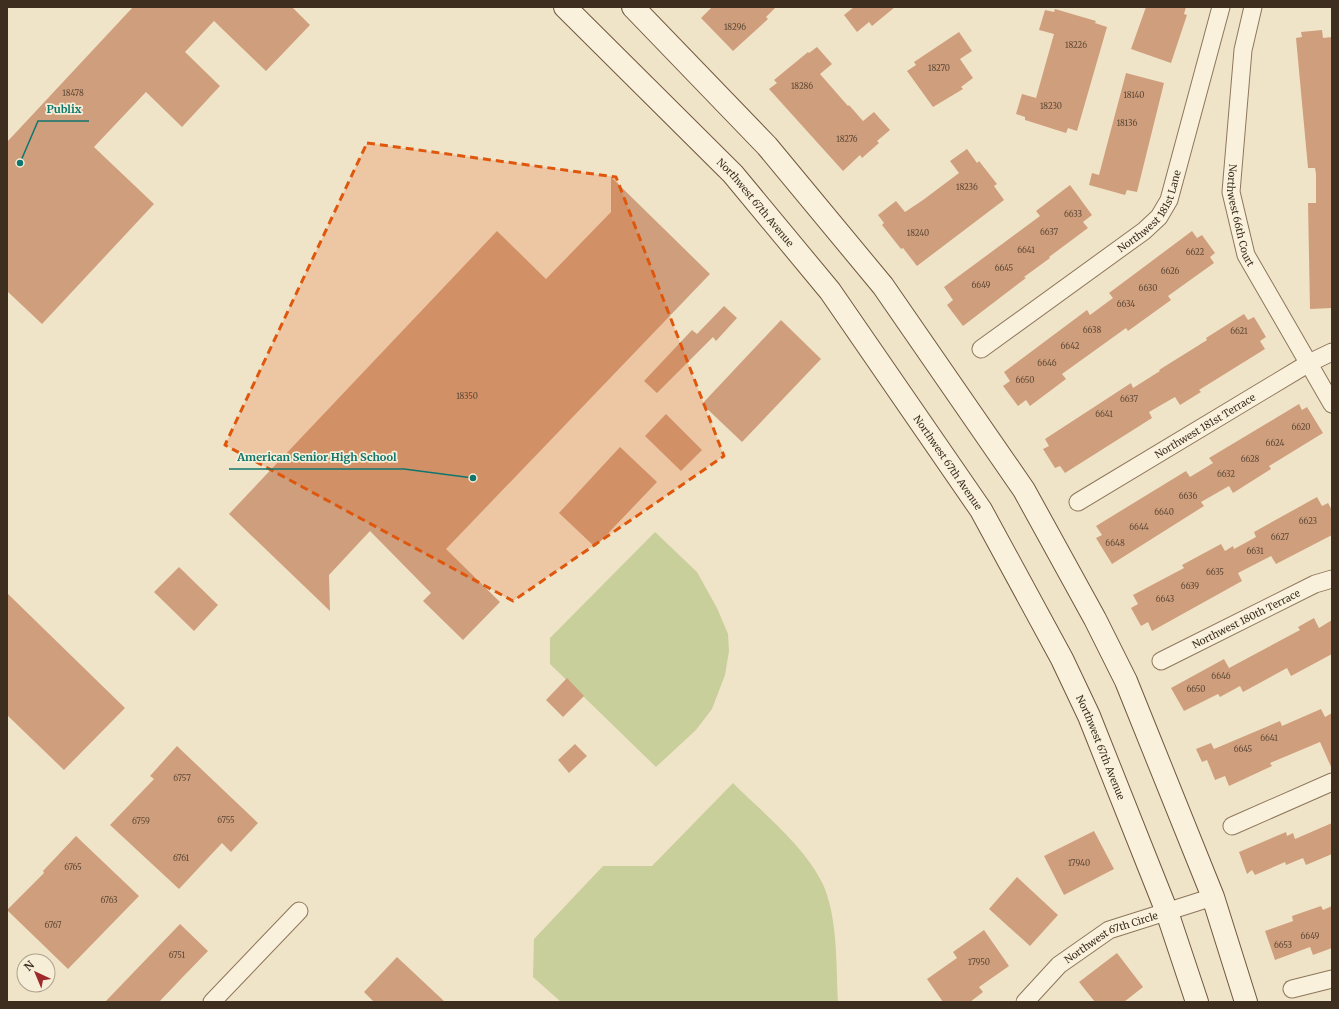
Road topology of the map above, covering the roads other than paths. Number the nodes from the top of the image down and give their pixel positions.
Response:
1 (565, 7) edge
2 (633, 7) edge
3 (1221, 7) edge
4 (1253, 7) edge
5 (981, 349) dead end
6 (1332, 352) edge
7 (1309, 363) junction
8 (1332, 404) edge
9 (1078, 502) dead end
10 (1332, 579) edge
11 (1160, 661) dead end
12 (1332, 782) edge
13 (1232, 826) dead end
14 (1213, 896) junction
15 (299, 911) dead end
16 (1168, 912) junction
17 (1332, 979) edge
18 (1292, 989) dead end
19 (212, 1002) edge
20 (1025, 1002) edge
21 (1197, 1002) edge
22 (1246, 1002) edge

1 - 16 main road, Northwest 67th Avenue
2 - 14 main road
3 - 5 street, Northwest 181st Lane
4 - 7 street, Northwest 66th Court
6 - 7 street, Northwest 181st Terrace
7 - 8 street, Northwest 66th Court
7 - 9 street, Northwest 181st Terrace
10 - 11 street, Northwest 180th Terrace
12 - 13 street
14 - 16 street, Northwest 67th Circle
14 - 22 main road
15 - 19 street
16 - 20 street, Northwest 67th Circle
16 - 21 main road, Northwest 67th Avenue
17 - 18 street

